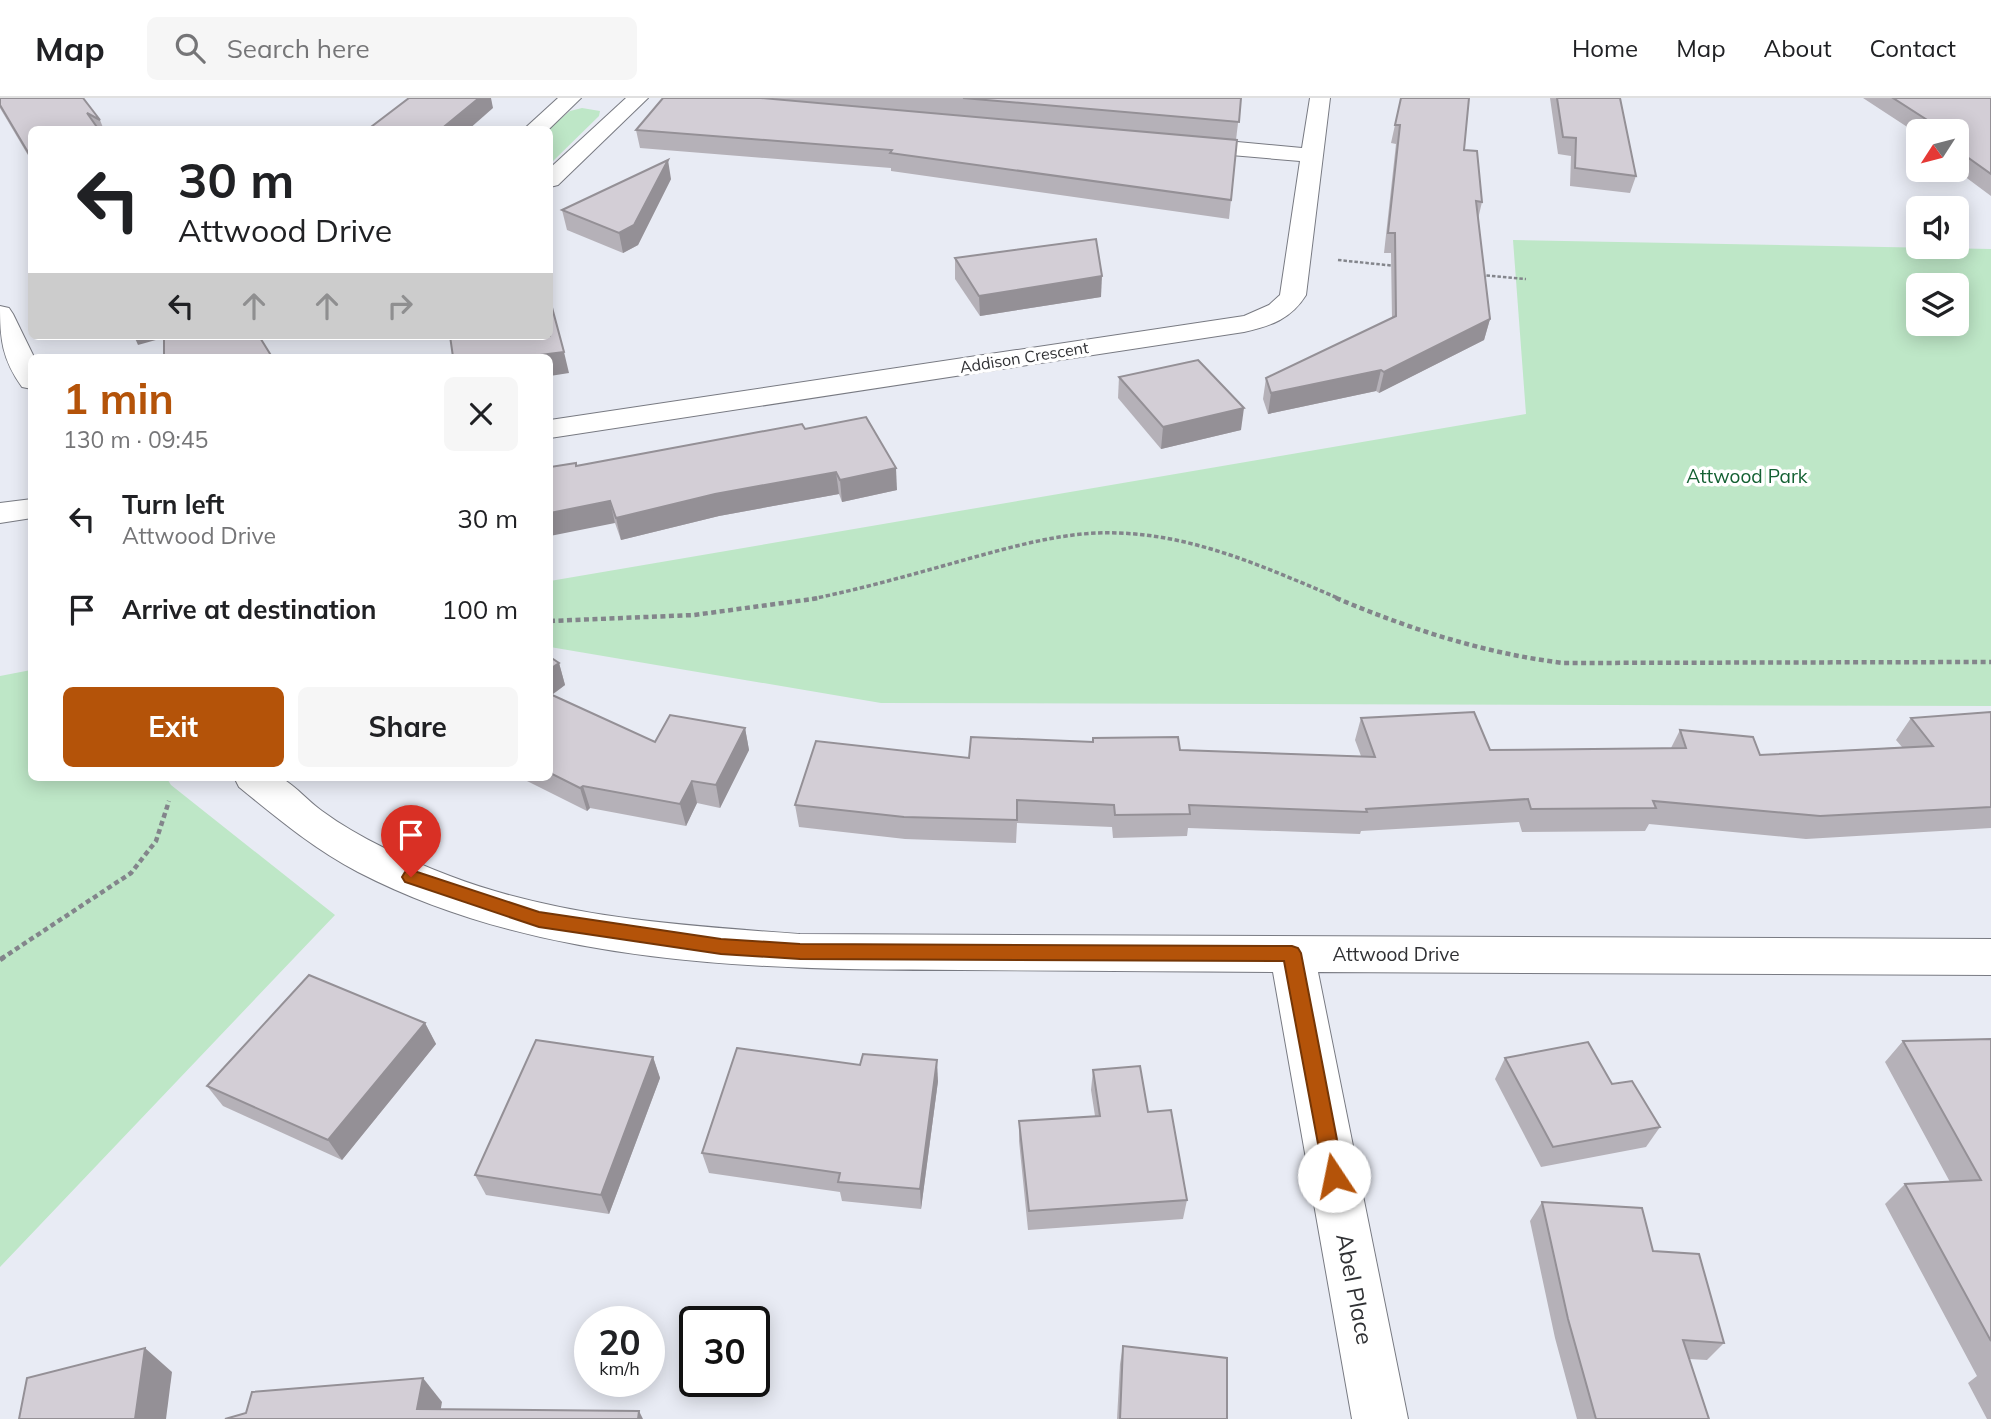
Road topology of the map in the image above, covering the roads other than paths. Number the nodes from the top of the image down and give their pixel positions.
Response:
1 (571, 98) edge
2 (638, 98) edge
3 (1320, 98) edge
4 (539, 126) edge
5 (1169, 143) edge
6 (1311, 155) junction
7 (553, 177) edge
8 (0, 314) edge
9 (28, 373) edge
10 (553, 429) edge
11 (28, 509) edge
12 (0, 513) edge
13 (258, 781) edge
14 (1292, 953) junction
15 (1991, 957) edge
16 (1380, 1419) edge

1 - 4 street
2 - 7 street
3 - 6 street, Addison Crescent
5 - 6 street
6 - 10 street, Addison Crescent
8 - 9 street
11 - 12 street
13 - 14 street, Attwood Drive
14 - 15 street, Attwood Drive
14 - 16 street, Abel Place

